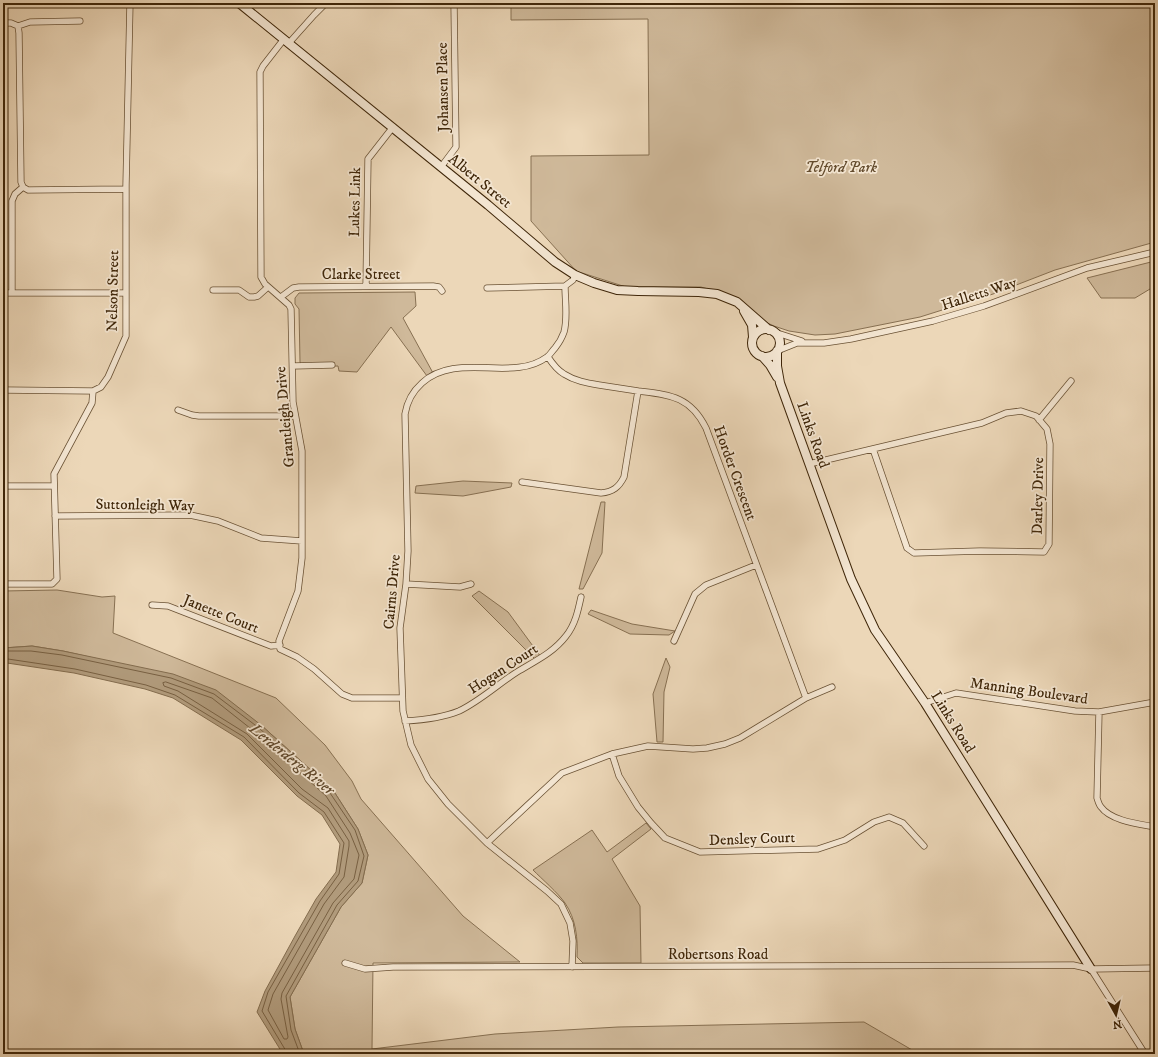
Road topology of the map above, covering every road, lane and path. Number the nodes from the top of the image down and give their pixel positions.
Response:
1 (130, 3) edge
2 (239, 3) edge
3 (326, 3) edge
4 (454, 3) edge
5 (80, 21) dead end
6 (3, 23) edge
7 (18, 26) junction
8 (286, 41) junction
9 (392, 127) junction
10 (442, 167) junction
11 (23, 187) junction
12 (126, 189) junction
13 (1155, 252) edge
14 (575, 275) junction
15 (366, 286) junction
16 (565, 286) junction
17 (268, 287) junction
18 (487, 288) dead end
19 (213, 290) dead end
20 (442, 291) dead end
21 (3, 293) edge
22 (12, 293) junction
23 (126, 293) junction
24 (281, 297) junction
25 (737, 302) junction
26 (772, 331) junction
27 (753, 337) junction
28 (806, 342) junction
29 (777, 351) junction
30 (548, 356) junction
31 (762, 356) junction
32 (332, 365) dead end
33 (293, 366) junction
34 (1071, 381) dead end
35 (780, 383) junction
36 (3, 390) edge
37 (93, 391) junction
38 (638, 391) junction
39 (178, 410) dead end
40 (295, 416) junction
41 (1039, 420) junction
42 (873, 449) junction
43 (809, 464) junction
44 (522, 482) dead end
45 (3, 486) edge
46 (54, 486) junction
47 (55, 516) junction
48 (302, 540) junction
49 (756, 565) junction
50 (3, 584) edge
51 (406, 584) junction
52 (471, 584) dead end
53 (581, 597) dead end
54 (152, 605) dead end
55 (674, 641) dead end
56 (280, 645) junction
57 (832, 687) dead end
58 (402, 698) junction
59 (806, 698) junction
60 (1155, 702) edge
61 (925, 703) junction
62 (1099, 712) junction
63 (406, 721) junction
64 (612, 754) junction
65 (1155, 827) edge
66 (487, 844) junction
67 (924, 846) dead end
68 (345, 963) dead end
69 (572, 966) junction
70 (1155, 968) edge
71 (1091, 969) junction
72 (1142, 1053) edge

1 - 12 street, Nelson Street
2 - 8 street, Albert Street
3 - 8 street
4 - 10 street, Johansen Place
5 - 7 street
6 - 7 street
7 - 11 street
8 - 9 street, Albert Street
8 - 17 street
9 - 10 street, Albert Street
9 - 15 street, Lukes Link
10 - 14 street, Albert Street
11 - 12 street
11 - 22 street
12 - 23 street, Nelson Street
13 - 28 street, Halletts Way
14 - 16 street
14 - 25 street, Albert Street
15 - 20 street, Clarke Street
15 - 24 street, Clarke Street
16 - 18 street
16 - 30 street, Cairns Drive
17 - 19 street
17 - 24 street, Grantleigh Drive
21 - 22 street
22 - 23 street
23 - 37 street, Nelson Street
24 - 33 street, Grantleigh Drive
25 - 26 street, Albert Street
25 - 27 street
26 - 27 street
26 - 28 street, Halletts Way
26 - 29 street
27 - 31 street
28 - 29 street, Halletts Way
29 - 31 street
29 - 35 street, Links Road
30 - 38 street, Horder Crescent
30 - 51 street, Cairns Drive
31 - 35 street, Links Road
32 - 33 street
33 - 40 street, Grantleigh Drive
34 - 41 street
35 - 43 street, Links Road
36 - 37 street
37 - 46 street
38 - 44 street
38 - 49 street, Horder Crescent
39 - 40 street
40 - 48 street, Grantleigh Drive
41 - 42 street
41 - 42 street, Darley Drive
42 - 43 street
43 - 61 street, Links Road
45 - 46 street
46 - 47 street
47 - 48 street, Suttonleigh Way
47 - 50 street
48 - 56 street, Grantleigh Drive
49 - 55 street
49 - 59 street, Horder Crescent
51 - 52 street
51 - 58 street, Cairns Drive
53 - 63 street, Hogan Court
54 - 56 street, Janette Court
56 - 58 street
57 - 59 street
58 - 63 street, Cairns Drive
59 - 64 street
60 - 62 street, Manning Boulevard
61 - 62 street, Manning Boulevard
61 - 71 street, Links Road
62 - 65 street
63 - 66 street, Cairns Drive
64 - 66 street
64 - 67 street, Densley Court
66 - 69 street, Cairns Drive
68 - 69 street, Robertsons Road
69 - 71 street, Robertsons Road
70 - 71 street, Robertsons Road
71 - 72 street, Links Road

